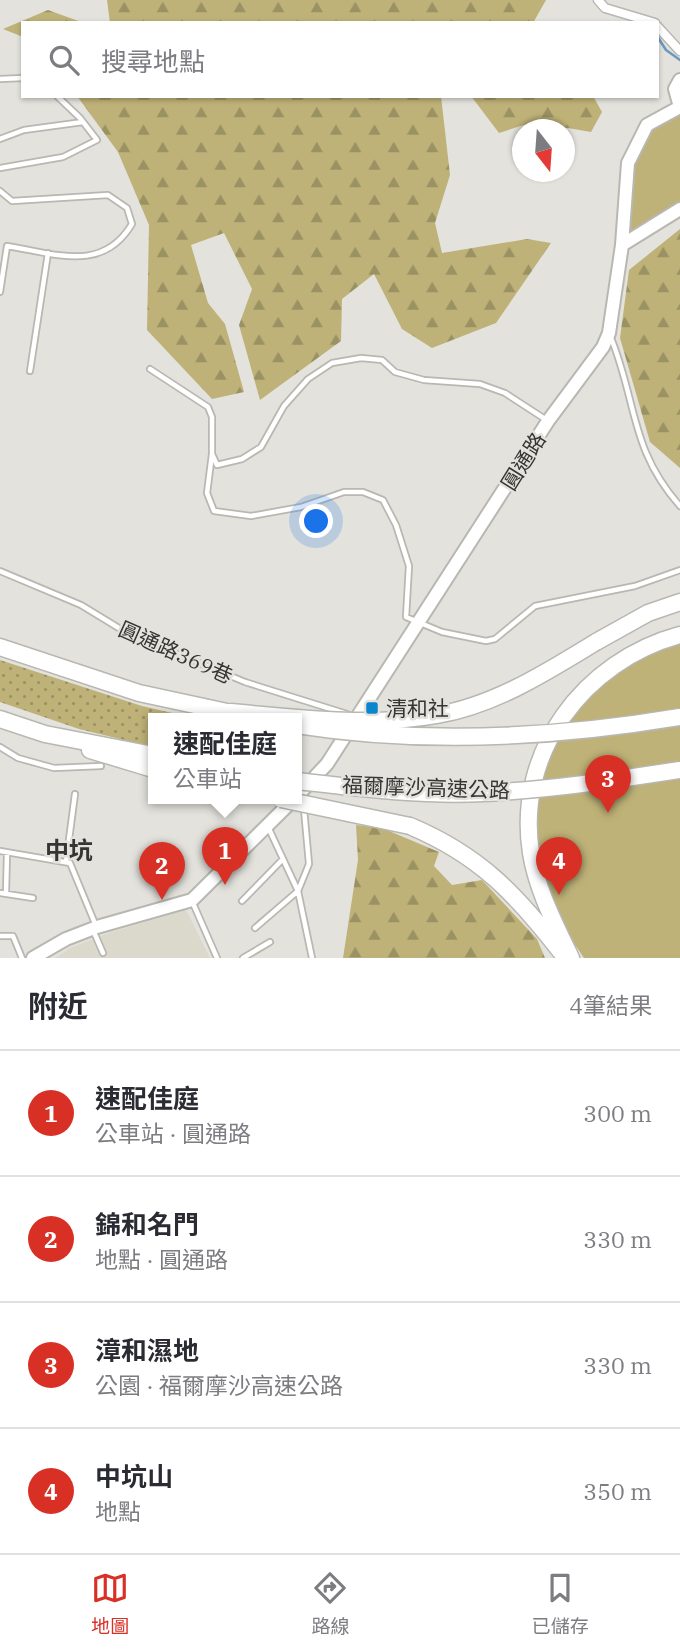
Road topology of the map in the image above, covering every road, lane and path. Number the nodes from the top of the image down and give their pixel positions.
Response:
1 (598, 0) edge
2 (647, 21) edge
3 (659, 27) edge
4 (680, 51) edge
5 (21, 78) edge
6 (0, 79) edge
7 (680, 80) edge
8 (59, 98) edge
9 (677, 109) edge
10 (83, 122) junction
11 (0, 139) edge
12 (0, 168) edge
13 (0, 191) edge
14 (680, 209) edge
15 (622, 246) junction
16 (48, 253) junction
17 (0, 292) edge
18 (609, 333) junction
19 (150, 369) dead end
20 (30, 371) dead end
21 (548, 421) junction
22 (212, 454) junction
23 (680, 506) edge
24 (680, 570) edge
25 (0, 571) edge
26 (680, 602) edge
27 (421, 623) junction
28 (680, 635) edge
29 (0, 647) edge
30 (308, 704) junction
31 (230, 712) junction
32 (234, 713) edge
33 (245, 713) edge
34 (302, 714) edge
35 (358, 716) junction
36 (302, 717) edge
37 (680, 717) edge
38 (0, 719) edge
39 (302, 724) edge
40 (45, 734) junction
41 (0, 747) edge
42 (148, 754) edge
43 (101, 766) dead end
44 (148, 767) edge
45 (680, 770) edge
46 (302, 782) edge
47 (302, 791) edge
48 (75, 794) dead end
49 (302, 803) edge
50 (289, 804) edge
51 (301, 804) edge
52 (267, 826) junction
53 (0, 851) edge
54 (7, 853) junction
55 (283, 859) junction
56 (66, 862) junction
57 (298, 891) junction
58 (3, 893) edge
59 (33, 898) dead end
60 (192, 900) junction
61 (242, 901) dead end
62 (95, 928) junction
63 (256, 928) dead end
64 (0, 936) edge
65 (270, 942) dead end
66 (103, 953) dead end
67 (22, 958) edge
68 (33, 958) edge
69 (217, 958) edge
70 (243, 958) edge
71 (312, 958) edge
72 (568, 958) edge

1 - 2 street
3 - 4 street
5 - 6 lane
7 - 9 street
8 - 10 lane
9 - 15 street, 圓通路
10 - 11 lane
10 - 12 lane
13 - 16 lane
14 - 15 street
15 - 18 street, 圓通路
16 - 17 lane
16 - 20 lane
18 - 21 street, 圓通路
18 - 23 lane
19 - 22 lane
21 - 22 lane
21 - 27 street, 圓通路
22 - 27 lane
24 - 27 lane
25 - 30 lane, 圓通路369巷
26 - 36 highway, bridge
27 - 35 street, 圓通路
28 - 72 highway
29 - 31 highway
30 - 34 lane
30 - 35 lane, 圓通路369巷
31 - 32 highway, bridge
31 - 33 highway, bridge
35 - 47 street, 圓通路
37 - 39 highway, bridge
38 - 40 highway
40 - 42 highway
40 - 44 highway
41 - 43 lane
45 - 46 highway, 福爾摩沙高速公路, bridge
48 - 56 lane
49 - 72 highway, bridge
50 - 52 street, 圓通路
51 - 57 lane
52 - 55 lane
52 - 60 street, 圓通路
53 - 54 lane
54 - 56 lane
54 - 58 lane
55 - 57 lane
55 - 61 lane
56 - 62 lane
57 - 63 lane
57 - 71 lane
58 - 59 lane
60 - 62 street, 圓通路
60 - 69 lane
62 - 66 lane
62 - 68 street, 圓通路
64 - 67 lane
65 - 70 lane

